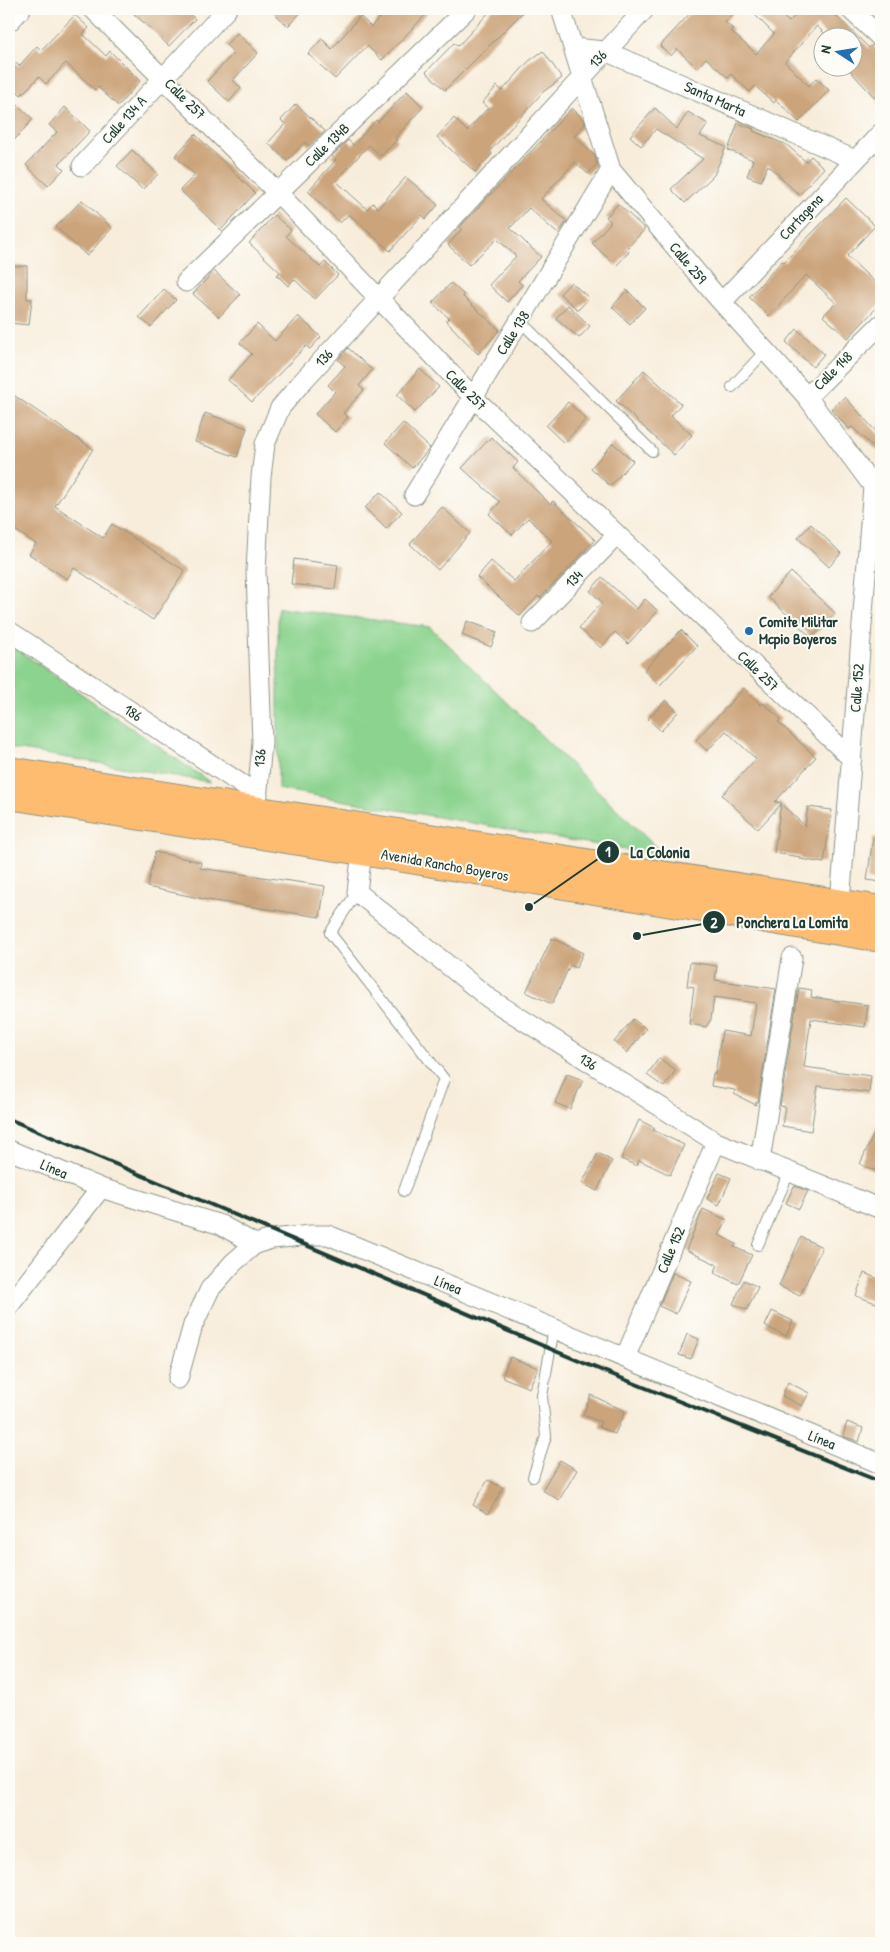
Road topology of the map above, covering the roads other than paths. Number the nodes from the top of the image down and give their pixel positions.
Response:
1 (21, 9) edge
2 (93, 9) edge
3 (227, 9) edge
4 (467, 9) edge
5 (561, 9) edge
6 (645, 9) edge
7 (850, 9) edge
8 (9, 22) edge
9 (881, 38) edge
10 (572, 48) junction
11 (605, 51) junction
12 (163, 77) junction
13 (582, 77) junction
14 (881, 133) edge
15 (855, 160) junction
16 (82, 166) dead end
17 (611, 170) junction
18 (278, 193) junction
19 (186, 282) dead end
20 (378, 300) junction
21 (722, 302) junction
22 (520, 321) junction
23 (881, 324) edge
24 (765, 350) junction
25 (732, 386) dead end
26 (473, 397) junction
27 (807, 397) junction
28 (652, 451) dead end
29 (877, 482) edge
30 (414, 495) dead end
31 (616, 536) junction
32 (532, 623) dead end
33 (9, 631) edge
34 (852, 759) junction
35 (9, 771) edge
36 (9, 795) edge
37 (257, 804) junction
38 (362, 851) junction
39 (357, 892) junction
40 (840, 903) junction
41 (881, 910) edge
42 (881, 938) edge
43 (792, 958) dead end
44 (716, 1142) junction
45 (9, 1150) edge
46 (760, 1161) junction
47 (789, 1172) junction
48 (101, 1188) junction
49 (404, 1191) dead end
50 (881, 1209) edge
51 (255, 1244) junction
52 (758, 1245) dead end
53 (9, 1306) edge
54 (554, 1328) junction
55 (625, 1358) junction
56 (178, 1379) dead end
57 (881, 1464) edge
58 (533, 1477) dead end

1 - 8 street
2 - 12 street, Calle 257
3 - 12 street, Calle 134 A
4 - 18 street, Calle 134B
5 - 10 street, Calle 259
6 - 11 street, 136
7 - 9 street
10 - 11 street, Santa Marta
10 - 13 street, Calle 259
11 - 13 street, 136
11 - 15 street, Santa Marta
12 - 16 street, Calle 134 A
12 - 18 street, Calle 257
13 - 17 street, Calle 259
13 - 20 street, 136
14 - 15 street, Cartagena
15 - 21 street, Cartagena
17 - 21 street, Calle 259
17 - 22 street, Calle 138
18 - 19 street, Calle 134B
18 - 20 street, Calle 257
20 - 26 street, Calle 257
20 - 37 street, 136
21 - 24 street, Calle 259
22 - 26 street, Calle 138
22 - 28 lane
23 - 27 street, Calle 148
24 - 25 lane
24 - 27 street, Calle 259
26 - 30 street, Calle 138
26 - 31 street, Calle 257
27 - 29 street, Calle 259
29 - 34 street, Calle 152
31 - 32 street, 134
31 - 34 street, Calle 257
33 - 37 street, 186
34 - 40 street, Calle 152
35 - 37 highway, Avenida Rancho Boyeros
36 - 38 highway, Avenida Rancho Boyeros
37 - 40 highway, Avenida Rancho Boyeros
38 - 39 street
38 - 42 highway, Avenida Rancho Boyeros
39 - 44 street, 136
39 - 49 lane
40 - 41 highway, Avenida Rancho Boyeros
43 - 46 street
44 - 46 street, 136
44 - 55 street, Calle 152
45 - 48 street, Línea
46 - 47 street, 136
47 - 50 street, 136
47 - 52 lane
48 - 51 street, Línea
48 - 53 street
51 - 54 street, Línea
51 - 56 street
54 - 55 street, Línea
54 - 58 lane
55 - 57 street, Línea

